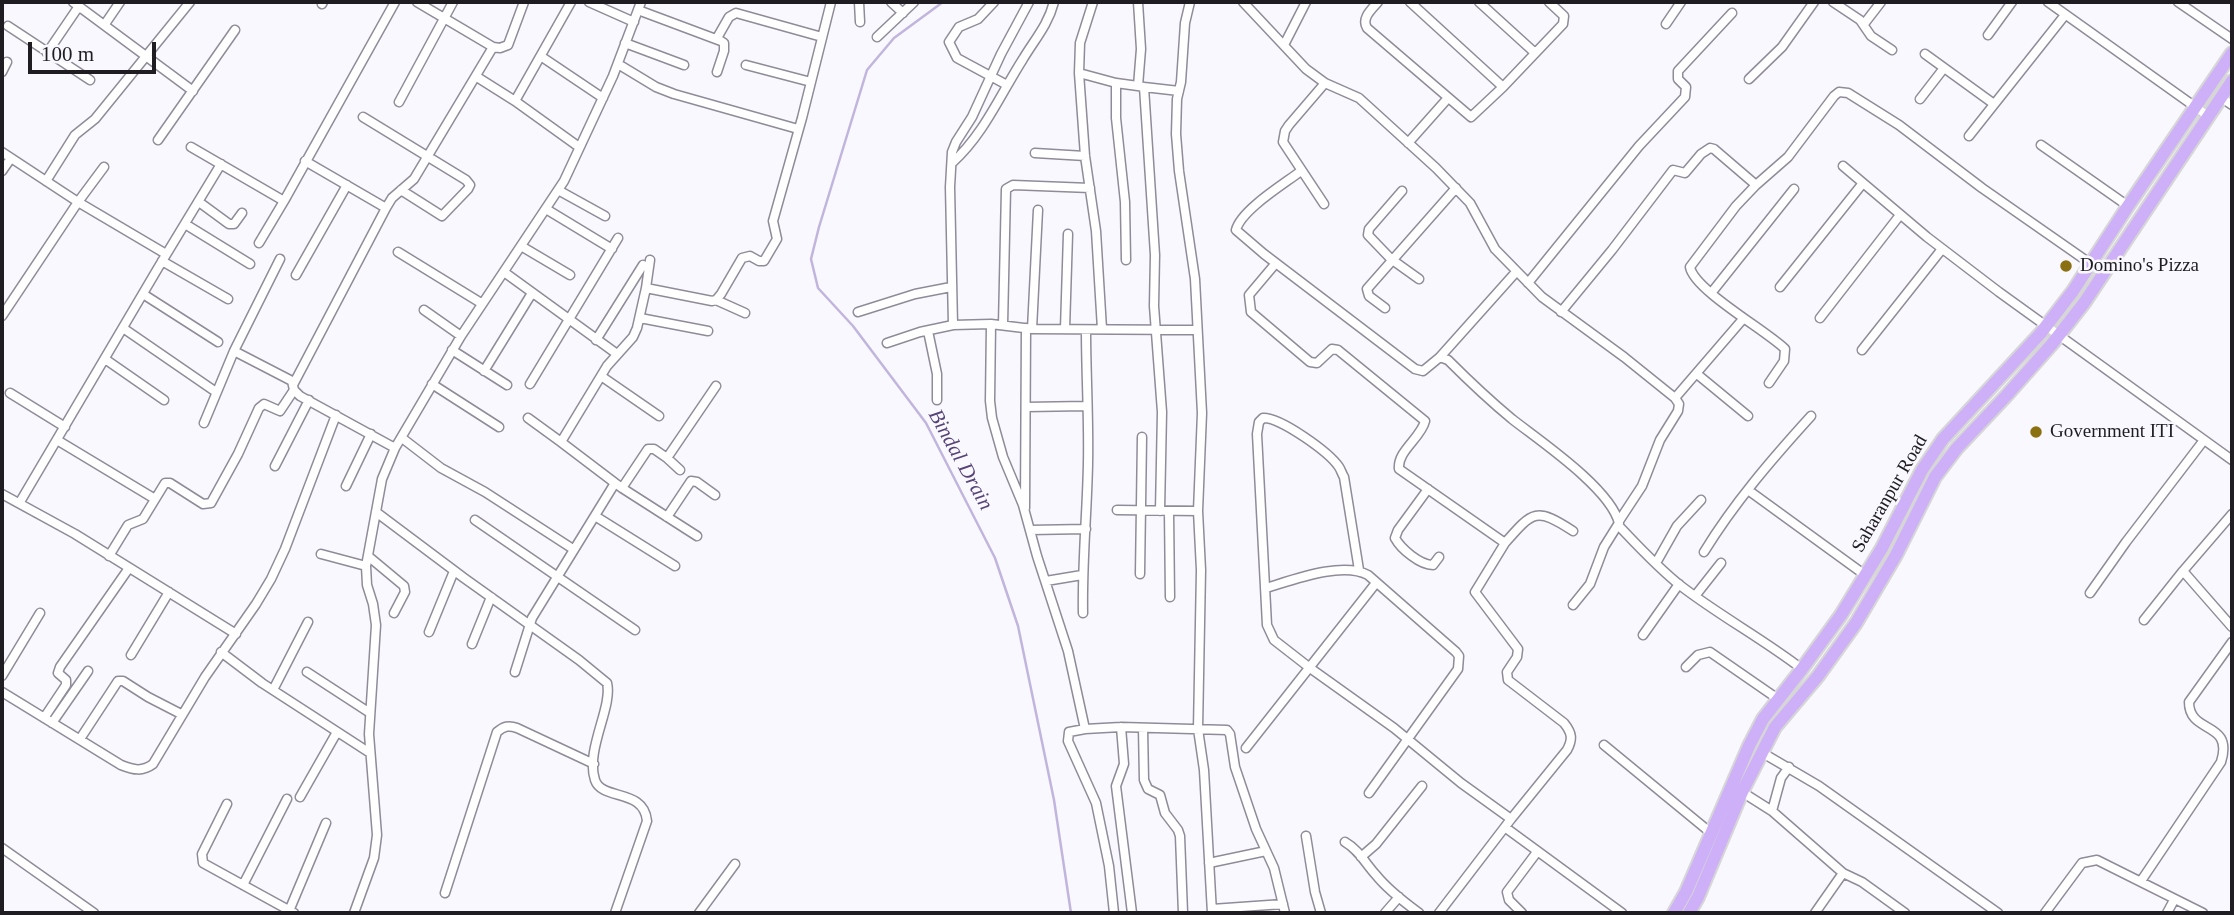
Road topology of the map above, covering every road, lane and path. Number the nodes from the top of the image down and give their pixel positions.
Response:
1 (120, 2) edge
2 (190, 2) edge
3 (395, 2) edge
4 (417, 2) edge
5 (453, 2) edge
6 (523, 2) edge
7 (570, 2) edge
8 (590, 2) edge
9 (831, 2) edge
10 (859, 2) edge
11 (891, 2) edge
12 (914, 2) edge
13 (993, 2) edge
14 (1029, 2) edge
15 (1054, 2) edge
16 (1093, 2) edge
17 (1138, 2) edge
18 (1188, 2) edge
19 (1243, 2) edge
20 (1306, 2) edge
21 (1378, 2) edge
22 (1410, 2) edge
23 (1479, 2) edge
24 (1549, 2) edge
25 (1681, 2) edge
26 (1814, 2) edge
27 (1833, 2) edge
28 (1881, 2) edge
29 (2012, 2) edge
30 (2048, 2) edge
31 (2178, 2) edge
32 (76, 4) edge
33 (640, 6) edge
34 (903, 13) junction
35 (1731, 13) dead end
36 (2066, 15) junction
37 (443, 19) junction
38 (634, 22) junction
39 (860, 22) dead end
40 (105, 24) junction
41 (1666, 24) dead end
42 (1864, 24) junction
43 (8, 26) dead end
44 (235, 30) dead end
45 (1988, 35) dead end
46 (822, 37) junction
47 (877, 37) dead end
48 (717, 38) junction
49 (2232, 39) edge
50 (625, 43) junction
51 (1284, 45) junction
52 (493, 47) junction
53 (1892, 50) dead end
54 (1534, 52) junction
55 (47, 53) junction
56 (2232, 53) edge
57 (1925, 54) dead end
58 (148, 56) junction
59 (542, 57) junction
60 (7, 62) dead end
61 (618, 64) junction
62 (684, 65) dead end
63 (746, 65) dead end
64 (1944, 68) junction
65 (2, 72) edge
66 (716, 72) dead end
67 (1079, 73) junction
68 (477, 76) junction
69 (991, 77) junction
70 (1749, 79) dead end
71 (90, 80) dead end
72 (2232, 81) edge
73 (811, 82) junction
74 (1116, 83) junction
75 (1325, 83) junction
76 (1007, 85) junction
77 (1141, 87) junction
78 (1503, 87) junction
79 (193, 90) junction
80 (1179, 91) junction
81 (2220, 97) junction
82 (603, 98) junction
83 (1448, 98) junction
84 (1920, 99) dead end
85 (515, 101) junction
86 (399, 102) dead end
87 (1994, 104) junction
88 (2232, 105) edge
89 (2196, 106) junction
90 (2208, 116) junction
91 (363, 117) dead end
92 (798, 129) junction
93 (1969, 136) dead end
94 (158, 140) dead end
95 (1408, 143) junction
96 (2041, 145) dead end
97 (191, 147) dead end
98 (579, 147) junction
99 (2, 152) edge
100 (1035, 153) dead end
101 (1085, 156) junction
102 (11, 158) junction
103 (427, 158) junction
104 (305, 161) junction
105 (952, 163) junction
106 (221, 164) junction
107 (1843, 166) dead end
108 (104, 167) dead end
109 (2, 171) edge
110 (1301, 171) junction
111 (46, 181) junction
112 (1863, 183) junction
113 (347, 185) junction
114 (1756, 185) junction
115 (1090, 188) junction
116 (1455, 188) junction
117 (1794, 189) dead end
118 (401, 190) junction
119 (558, 190) junction
120 (1402, 191) dead end
121 (284, 201) junction
122 (78, 202) junction
123 (199, 202) junction
124 (1324, 204) dead end
125 (2128, 206) junction
126 (386, 208) junction
127 (546, 209) junction
128 (1038, 210) dead end
129 (242, 213) dead end
130 (605, 215) dead end
131 (1900, 215) junction
132 (185, 224) junction
133 (1068, 234) dead end
134 (618, 238) dead end
135 (259, 243) dead end
136 (521, 246) junction
137 (612, 249) junction
138 (1942, 249) junction
139 (398, 252) dead end
140 (164, 258) junction
141 (280, 259) dead end
142 (1391, 259) junction
143 (1126, 260) dead end
144 (1276, 263) junction
145 (250, 264) dead end
146 (2091, 264) junction
147 (503, 272) junction
148 (1516, 272) junction
149 (296, 275) dead end
150 (570, 275) dead end
151 (1419, 279) dead end
152 (1528, 283) junction
153 (951, 287) junction
154 (1780, 287) dead end
155 (646, 288) junction
156 (1712, 292) junction
157 (532, 293) junction
158 (143, 294) junction
159 (228, 299) dead end
160 (716, 300) junction
161 (481, 303) junction
162 (1385, 308) dead end
163 (424, 310) dead end
164 (859, 312) dead end
165 (1561, 312) junction
166 (745, 313) dead end
167 (2, 316) edge
168 (640, 318) junction
169 (1820, 318) dead end
170 (1743, 319) junction
171 (568, 320) junction
172 (991, 324) junction
173 (953, 325) junction
174 (1003, 326) junction
175 (2046, 326) junction
176 (123, 328) junction
177 (1029, 328) junction
178 (1065, 328) junction
179 (1102, 329) junction
180 (1086, 330) junction
181 (1156, 330) junction
182 (1197, 330) junction
183 (708, 331) dead end
184 (928, 331) junction
185 (461, 335) junction
186 (2059, 335) junction
187 (596, 340) junction
188 (218, 342) dead end
189 (887, 343) dead end
190 (452, 350) junction
191 (1861, 350) dead end
192 (234, 351) junction
193 (617, 354) junction
194 (1440, 357) junction
195 (105, 359) junction
196 (484, 370) junction
197 (1698, 374) junction
198 (601, 376) junction
199 (1769, 383) dead end
200 (432, 384) junction
201 (530, 384) dead end
202 (507, 385) dead end
203 (716, 386) dead end
204 (293, 387) junction
205 (216, 392) junction
206 (10, 393) dead end
207 (1675, 398) junction
208 (164, 400) dead end
209 (309, 400) junction
210 (937, 400) dead end
211 (1086, 406) junction
212 (1026, 407) junction
213 (337, 415) junction
214 (1748, 415) dead end
215 (659, 416) dead end
216 (1811, 416) dead end
217 (528, 418) dead end
218 (204, 423) dead end
219 (65, 427) junction
220 (499, 427) dead end
221 (371, 434) junction
222 (1142, 437) dead end
223 (402, 438) junction
224 (57, 440) junction
225 (2204, 440) junction
226 (561, 442) junction
227 (396, 448) junction
228 (667, 458) junction
229 (2232, 460) edge
230 (275, 466) dead end
231 (680, 470) dead end
232 (618, 485) junction
233 (346, 486) dead end
234 (1428, 489) junction
235 (1748, 490) junction
236 (2, 494) edge
237 (715, 495) dead end
238 (155, 499) junction
239 (1701, 500) dead end
240 (20, 502) junction
241 (1117, 510) dead end
242 (1199, 511) junction
243 (376, 512) junction
244 (1141, 512) junction
245 (1164, 512) junction
246 (1025, 514) junction
247 (2232, 514) edge
248 (595, 516) junction
249 (667, 517) junction
250 (475, 520) dead end
251 (1618, 523) junction
252 (1086, 529) junction
253 (1030, 530) junction
254 (1573, 531) dead end
255 (697, 536) dead end
256 (1505, 543) junction
257 (573, 549) junction
258 (1704, 552) dead end
259 (321, 555) dead end
260 (109, 556) junction
261 (368, 556) junction
262 (1439, 557) dead end
263 (1656, 563) junction
264 (1721, 563) dead end
265 (366, 566) junction
266 (675, 566) dead end
267 (129, 568) junction
268 (1359, 570) junction
269 (454, 571) junction
270 (2183, 571) junction
271 (1140, 574) dead end
272 (1082, 575) junction
273 (1865, 575) junction
274 (558, 578) junction
275 (1046, 581) junction
276 (1376, 583) junction
277 (1678, 584) junction
278 (1266, 588) junction
279 (169, 592) junction
280 (2090, 593) dead end
281 (1695, 596) junction
282 (491, 597) junction
283 (1170, 597) dead end
284 (1573, 605) dead end
285 (40, 613) dead end
286 (394, 613) dead end
287 (1083, 613) dead end
288 (2144, 620) dead end
289 (308, 622) dead end
290 (529, 625) junction
291 (2232, 627) edge
292 (635, 630) dead end
293 (429, 632) dead end
294 (236, 634) junction
295 (1643, 635) dead end
296 (2232, 642) edge
297 (472, 644) dead end
298 (220, 652) junction
299 (131, 656) dead end
300 (1686, 667) dead end
301 (1310, 668) junction
302 (1802, 669) junction
303 (88, 671) dead end
304 (307, 672) dead end
305 (515, 672) dead end
306 (2, 677) edge
307 (273, 690) junction
308 (2, 692) edge
309 (1778, 699) junction
310 (370, 713) junction
311 (181, 714) junction
312 (48, 720) junction
313 (1121, 727) junction
314 (1143, 728) junction
315 (1085, 729) junction
316 (1198, 729) junction
317 (337, 732) junction
318 (80, 739) junction
319 (1408, 739) junction
320 (1604, 745) dead end
321 (1246, 748) dead end
322 (370, 752) junction
323 (1760, 752) junction
324 (594, 766) junction
325 (1789, 767) junction
326 (1422, 786) dead end
327 (1742, 792) junction
328 (1369, 793) dead end
329 (300, 797) dead end
330 (287, 799) dead end
331 (228, 804) dead end
332 (1772, 811) junction
333 (1511, 819) junction
334 (326, 823) dead end
335 (1506, 828) junction
336 (1712, 833) junction
337 (1306, 836) dead end
338 (1345, 842) dead end
339 (2, 848) edge
340 (1266, 851) junction
341 (1537, 852) junction
342 (1361, 857) junction
343 (1209, 863) junction
344 (735, 864) dead end
345 (1843, 873) junction
346 (2141, 881) junction
347 (243, 885) junction
348 (445, 893) dead end
349 (1692, 895) junction
350 (1399, 897) junction
351 (2174, 900) junction
352 (1283, 904) junction
353 (1245, 910) edge
354 (1212, 911) edge
355 (291, 912) edge
356 (94, 913) edge
357 (354, 913) edge
358 (615, 913) edge
359 (699, 913) edge
360 (1114, 913) edge
361 (1132, 913) edge
362 (1183, 913) edge
363 (1285, 913) edge
364 (1321, 913) edge
365 (1385, 913) edge
366 (1419, 913) edge
367 (1439, 913) edge
368 (1522, 913) edge
369 (1622, 913) edge
370 (1674, 913) edge
371 (1689, 913) edge
372 (1815, 913) edge
373 (1904, 913) edge
374 (1998, 913) edge
375 (2045, 913) edge
376 (2167, 913) edge
377 (2203, 913) edge

1 - 40 street
2 - 58 street
3 - 104 street
4 - 37 street
5 - 37 street
6 - 52 street
7 - 59 street
8 - 38 street
9 - 46 street
10 - 39 street
11 - 34 street
12 - 34 street
13 - 69 street
14 - 69 street
15 - 76 street
16 - 67 street
17 - 77 street
18 - 80 street
19 - 51 street
20 - 51 street
21 - 83 street
22 - 78 street
23 - 54 street
24 - 54 street
25 - 41 street
26 - 70 street
27 - 42 street
28 - 42 street
29 - 45 street
30 - 36 street
31 - 49 street
32 - 40 street
32 - 55 street
33 - 38 street
33 - 48 street
34 - 47 street
35 - 152 street
36 - 87 street
36 - 89 street
37 - 52 street
37 - 86 street
38 - 50 street
40 - 58 street
42 - 53 street
43 - 55 street
44 - 79 street
46 - 48 street
46 - 73 street
48 - 66 street
50 - 61 street
50 - 62 street
51 - 75 street
52 - 68 street
54 - 78 street
55 - 71 street
56 - 89 main road, Saharanpur Road
57 - 64 street
58 - 79 street
58 - 111 street
59 - 82 street
59 - 85 street
60 - 65 street
61 - 82 street
61 - 92 street
63 - 73 street
64 - 84 street
64 - 87 street
67 - 74 street
67 - 101 street
68 - 85 street
68 - 103 street
69 - 76 street
69 - 105 street
72 - 81 main road, Saharanpur Road
73 - 92 street
74 - 77 street
74 - 143 street
75 - 95 street
75 - 110 street
76 - 105 street
77 - 80 street
77 - 181 street
78 - 83 street
79 - 94 street
80 - 182 street
81 - 88 street
81 - 90 main road, Saharanpur Road
82 - 98 street
83 - 95 street
85 - 98 street
87 - 93 street
89 - 90 street
89 - 125 main road, Saharanpur Road
90 - 186 main road, Saharanpur Road
91 - 103 street
92 - 160 street
95 - 116 street
96 - 125 street
97 - 106 street
98 - 119 street
99 - 102 street
100 - 101 street
101 - 115 street
102 - 109 street
102 - 111 street
103 - 118 street
103 - 118 street
104 - 113 street
104 - 121 street
105 - 153 street
106 - 121 street
106 - 123 street
107 - 112 street
108 - 122 street
110 - 124 street
110 - 144 street
111 - 122 street
112 - 131 street
112 - 154 street
113 - 126 street
113 - 149 street
114 - 146 street
114 - 156 street
114 - 165 street
115 - 174 street
115 - 179 street
116 - 142 street
116 - 148 street
117 - 156 street
118 - 126 street
119 - 127 street
119 - 130 street
120 - 142 street
121 - 135 street
122 - 140 street
122 - 167 street
123 - 129 street
123 - 132 street
125 - 146 main road, Saharanpur Road
126 - 204 street
127 - 136 street
127 - 137 street
128 - 177 street
131 - 138 street
131 - 169 street
132 - 140 street
132 - 145 street
133 - 178 street
134 - 137 street
136 - 147 street
136 - 150 street
137 - 171 street
138 - 175 street
138 - 191 street
139 - 161 street
140 - 158 street
140 - 159 street
141 - 192 street
142 - 151 street
142 - 162 street
144 - 194 street
144 - 234 street
146 - 175 main road, Saharanpur Road
147 - 157 street
147 - 161 street
148 - 152 street
148 - 194 street
152 - 165 street
153 - 164 street
153 - 173 street
155 - 160 street
155 - 168 street
155 - 187 street
156 - 170 street
157 - 171 street
157 - 196 street
158 - 176 street
158 - 188 street
160 - 166 street
161 - 185 street
163 - 185 street
165 - 207 street
168 - 183 street
168 - 193 street
170 - 197 street
170 - 199 street
171 - 187 street
171 - 201 street
172 - 173 street
172 - 174 street
172 - 246 street
173 - 184 street
174 - 177 street
175 - 186 street
175 - 273 main road, Saharanpur Road
176 - 195 street
176 - 205 street
177 - 178 street
177 - 212 street
178 - 180 street
179 - 180 street
179 - 181 street
180 - 211 street
181 - 182 street
181 - 245 street
182 - 242 street
184 - 189 street
184 - 210 street
185 - 190 street
186 - 225 street
186 - 323 main road, Saharanpur Road
187 - 193 street
190 - 196 street
190 - 200 street
192 - 204 street
192 - 205 street
193 - 198 street
194 - 251 street
195 - 208 street
195 - 219 street
196 - 202 street
197 - 207 street
197 - 214 street
198 - 215 street
198 - 226 street
200 - 220 street
200 - 223 street
203 - 228 street
204 - 209 street
204 - 238 street
205 - 218 street
206 - 219 street
207 - 251 street
209 - 213 street
209 - 230 street
211 - 212 street
211 - 252 street
212 - 246 street
213 - 221 street
213 - 294 street
216 - 235 street
217 - 226 street
219 - 224 street
221 - 227 street
221 - 233 street
222 - 244 street
223 - 227 street
223 - 257 street
224 - 238 street
224 - 240 street
225 - 229 street
225 - 280 street
226 - 232 street
227 - 243 street
228 - 231 street
228 - 232 street
232 - 248 street
232 - 249 street
234 - 256 street
234 - 262 street
235 - 258 street
235 - 273 street
236 - 240 street
237 - 249 street
238 - 260 street
239 - 263 street
240 - 260 street
241 - 244 street
242 - 245 street
242 - 316 street
243 - 261 street
243 - 269 street
244 - 245 street
244 - 271 street
245 - 283 street
246 - 253 street
247 - 270 street
248 - 257 street
248 - 266 street
249 - 255 street
250 - 274 street
251 - 263 street
251 - 284 street
252 - 253 street
252 - 272 street
253 - 275 street
254 - 256 street
256 - 333 street
257 - 274 street
259 - 265 street
260 - 267 street
261 - 265 street
261 - 286 street
263 - 277 street
264 - 281 street
265 - 310 street
267 - 279 street
267 - 312 street
268 - 276 street
268 - 278 street
268 - 278 street
269 - 282 street
269 - 293 street
270 - 288 street
270 - 291 street
272 - 275 street
272 - 287 street
273 - 302 main road, Saharanpur Road
274 - 290 street
274 - 292 street
275 - 315 street
276 - 301 street
276 - 319 street
277 - 281 street
277 - 295 street
278 - 301 street
279 - 294 street
279 - 299 street
281 - 302 street
282 - 290 street
282 - 297 street
285 - 306 street
289 - 307 street
290 - 305 street
290 - 324 street
294 - 298 street
296 - 346 street
298 - 307 street
298 - 311 street
300 - 309 street
301 - 319 street
301 - 321 street
302 - 309 main road, Saharanpur Road
303 - 312 street
304 - 310 street
307 - 317 street
308 - 312 street
309 - 336 main road, Saharanpur Road
310 - 322 street
311 - 318 street
311 - 318 street
312 - 318 street
313 - 314 street
313 - 315 street
313 - 361 street
314 - 316 street
314 - 362 street
315 - 360 street
316 - 340 street
316 - 343 street
317 - 322 street
317 - 329 street
319 - 328 street
319 - 333 street
320 - 336 street
322 - 357 street
323 - 325 street
323 - 327 main road, Saharanpur Road
324 - 348 street
324 - 358 street
325 - 332 street
325 - 374 street
326 - 342 street
327 - 332 street
327 - 349 main road, Saharanpur Road
330 - 347 street
331 - 347 street
332 - 345 street
333 - 335 street
334 - 355 street
335 - 341 street
335 - 367 street
336 - 349 main road, Saharanpur Road
337 - 364 street
338 - 342 street
339 - 356 street
340 - 343 street
340 - 352 street
341 - 368 street
341 - 369 street
342 - 350 street
343 - 354 street
344 - 359 street
345 - 372 street
345 - 373 street
346 - 351 street
346 - 375 street
347 - 355 street
349 - 370 main road, Saharanpur Road
349 - 371 main road, Saharanpur Road
350 - 365 street
350 - 366 street
351 - 376 street
351 - 377 street
352 - 353 street
352 - 363 street
353 - 354 street

